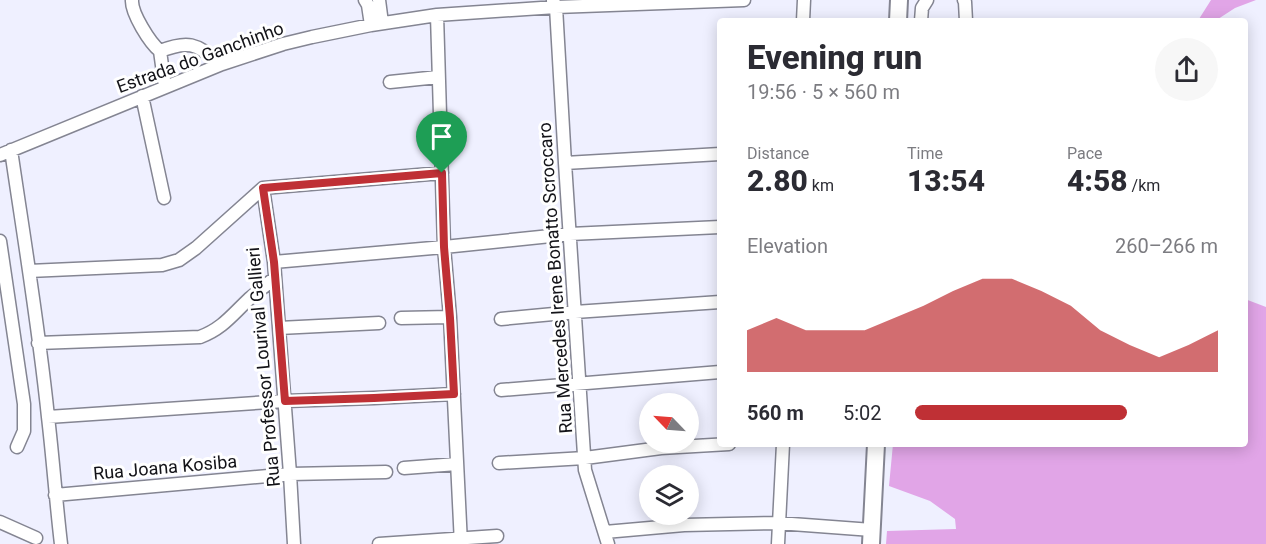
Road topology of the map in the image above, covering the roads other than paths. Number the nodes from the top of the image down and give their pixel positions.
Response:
1 (132, 0) edge
2 (365, 0) edge
3 (379, 0) edge
4 (744, 0) edge
5 (804, 0) edge
6 (899, 0) edge
7 (927, 0) edge
8 (964, 0) edge
9 (528, 4) edge
10 (554, 4) edge
11 (437, 15) junction
12 (803, 18) edge
13 (898, 18) edge
14 (921, 18) edge
15 (966, 18) edge
16 (377, 24) junction
17 (160, 51) junction
18 (222, 64) junction
19 (438, 77) junction
20 (390, 82) dead end
21 (165, 87) junction
22 (142, 96) junction
23 (6, 152) edge
24 (717, 154) edge
25 (565, 164) junction
26 (442, 173) junction
27 (263, 188) junction
28 (164, 198) dead end
29 (717, 227) edge
30 (570, 234) junction
31 (0, 241) edge
32 (444, 247) junction
33 (274, 262) junction
34 (29, 271) junction
35 (275, 278) junction
36 (717, 302) edge
37 (575, 312) junction
38 (401, 318) dead end
39 (450, 318) junction
40 (501, 319) dead end
41 (380, 323) dead end
42 (279, 328) junction
43 (39, 343) junction
44 (717, 372) edge
45 (580, 383) junction
46 (501, 390) dead end
47 (454, 394) junction
48 (285, 401) junction
49 (48, 417) junction
50 (717, 445) edge
51 (18, 447) dead end
52 (783, 447) edge
53 (876, 447) edge
54 (585, 458) junction
55 (499, 463) dead end
56 (457, 464) junction
57 (404, 468) dead end
58 (386, 472) dead end
59 (290, 474) junction
60 (55, 495) junction
61 (0, 522) edge
62 (778, 523) junction
63 (497, 536) dead end
64 (872, 537) edge
65 (36, 538) dead end
66 (606, 538) edge
67 (461, 541) edge
68 (61, 544) edge
69 (294, 544) edge
70 (379, 544) edge
71 (778, 544) edge

1 - 17 street
2 - 16 street
3 - 16 street
4 - 10 street, Estrada do Ganchinho
5 - 12 street
6 - 13 main road
7 - 14 street
8 - 15 street
9 - 10 street, Estrada do Ganchinho
9 - 11 street, Estrada do Ganchinho
10 - 25 street, Rua Mercedes Irene Bonatto Scroccaro
11 - 16 street, Estrada do Ganchinho
11 - 19 street
16 - 18 street, Estrada do Ganchinho
17 - 18 street
17 - 21 street
18 - 21 street, Estrada do Ganchinho
19 - 20 street
19 - 26 street
21 - 22 street, Estrada do Ganchinho
22 - 23 street, Estrada do Ganchinho
22 - 28 street
23 - 34 street
24 - 25 street
25 - 30 street, Rua Mercedes Irene Bonatto Scroccaro
26 - 27 street
26 - 32 street
27 - 33 street, Rua Professor Lourival Gallieri
27 - 34 street
29 - 30 street
30 - 32 street
30 - 37 street, Rua Mercedes Irene Bonatto Scroccaro
31 - 51 street
32 - 33 street
32 - 39 street
33 - 35 street, Rua Professor Lourival Gallieri
34 - 43 street
35 - 42 street, Rua Professor Lourival Gallieri
35 - 43 street
36 - 37 street
37 - 40 street
37 - 45 street, Rua Mercedes Irene Bonatto Scroccaro
38 - 39 street
39 - 47 street
41 - 42 street
42 - 48 street, Rua Professor Lourival Gallieri
43 - 49 street
44 - 45 street
45 - 46 street
45 - 54 street, Rua Mercedes Irene Bonatto Scroccaro
47 - 48 street
47 - 56 street
48 - 49 street
48 - 59 street, Rua Professor Lourival Gallieri
49 - 60 street
50 - 54 street
52 - 62 street
53 - 64 main road
54 - 55 street
54 - 66 street, Rua Mercedes Irene Bonatto Scroccaro
56 - 57 street
56 - 67 street
58 - 59 street, Rua Joana Kosiba
59 - 60 street, Rua Joana Kosiba
59 - 69 street, Rua Professor Lourival Gallieri
60 - 68 street
61 - 65 street
62 - 64 street
62 - 66 street
62 - 71 street
63 - 67 street
67 - 70 street

